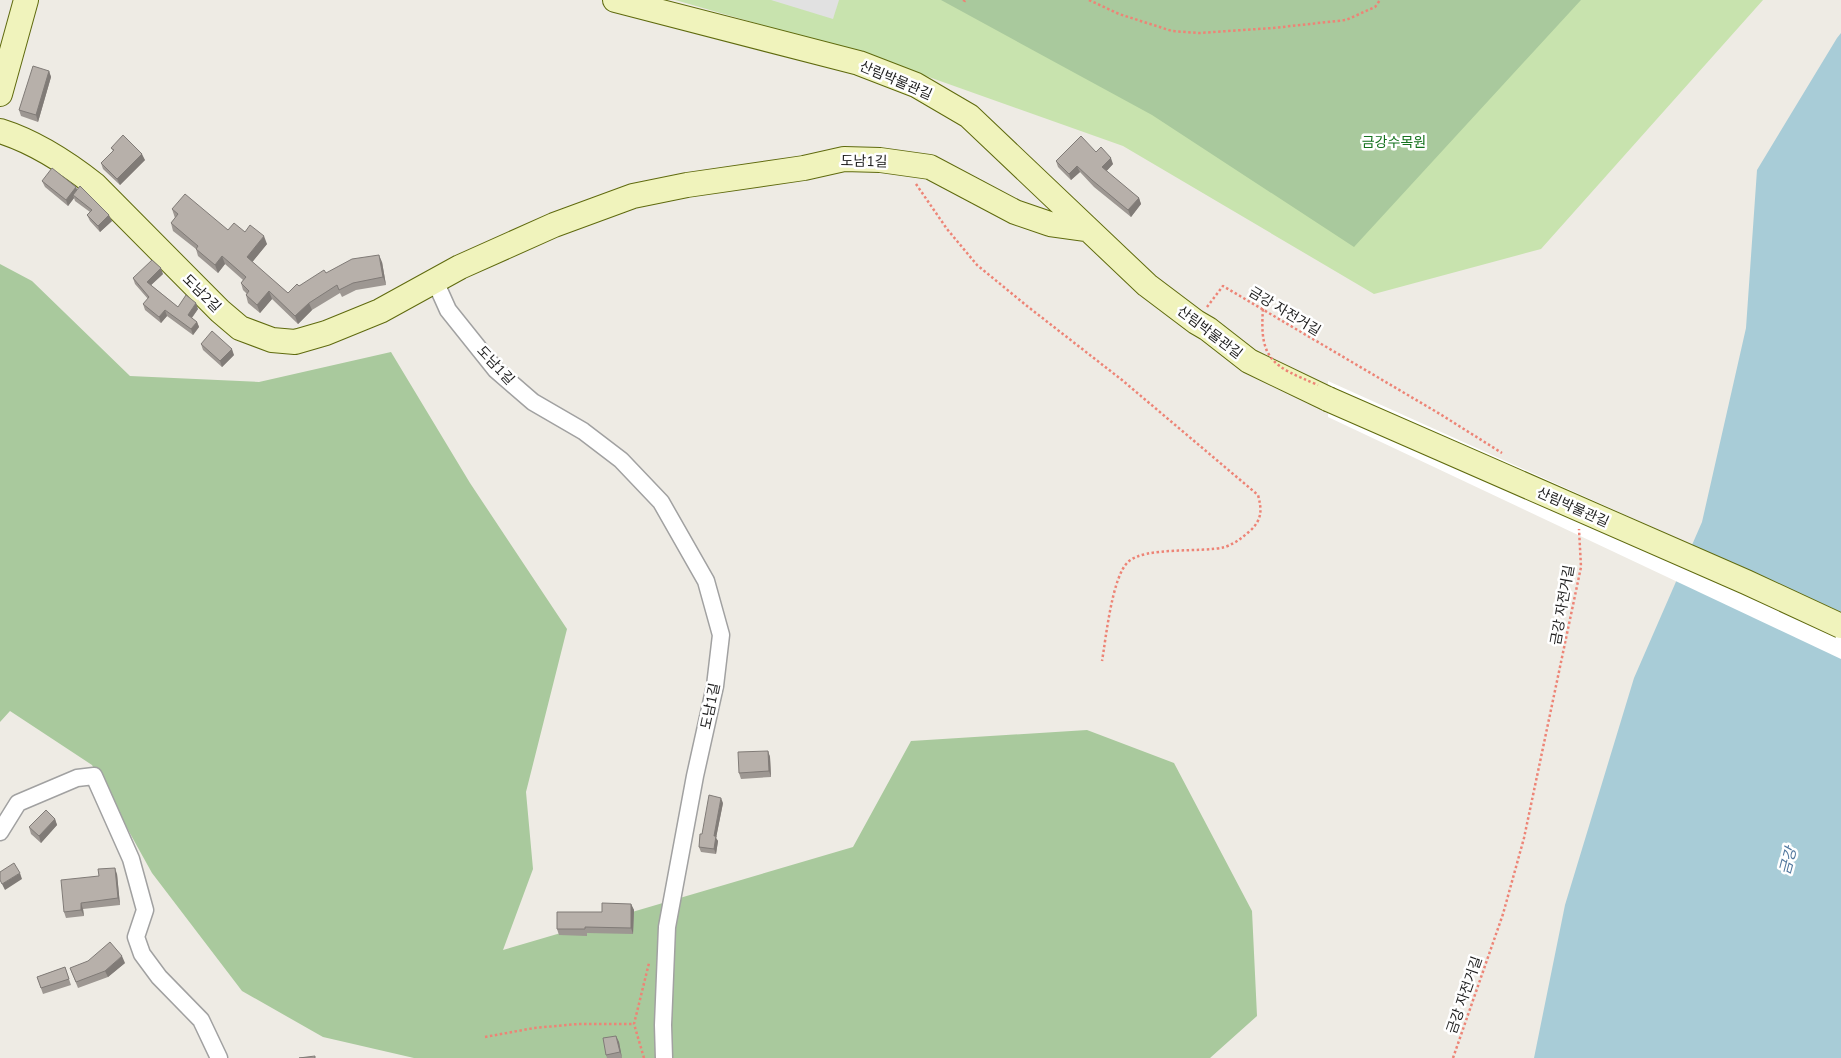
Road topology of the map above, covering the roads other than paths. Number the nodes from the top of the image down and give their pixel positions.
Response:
1 (26, 0) edge
2 (615, 0) edge
3 (0, 94) edge
4 (0, 132) edge
5 (1086, 229) junction
6 (435, 281) junction
7 (1841, 626) edge
8 (0, 832) edge
9 (219, 1058) edge
10 (664, 1058) edge

1 - 3 main road
2 - 5 main road, 산림박물관길
4 - 6 main road, 도남2길
5 - 6 main road, 도남1길
5 - 7 main road, 산림박물관길, bridge
6 - 10 street, 도남1길
8 - 9 street

